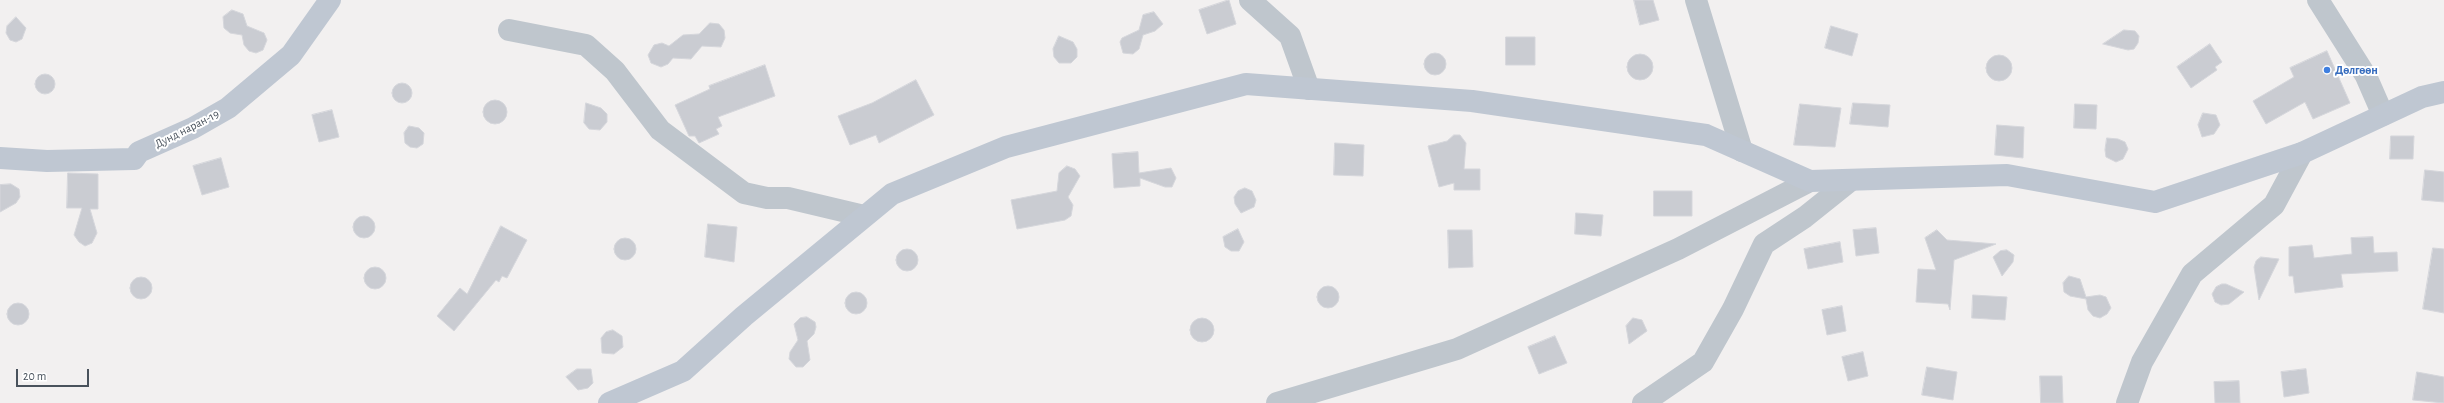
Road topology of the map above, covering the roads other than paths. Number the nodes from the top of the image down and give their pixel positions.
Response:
1 (330, 0) edge
2 (1250, 0) edge
3 (1696, 0) edge
4 (2318, 0) edge
5 (509, 30) dead end
6 (1309, 89) junction
7 (2444, 92) edge
8 (2383, 115) junction
9 (1742, 151) junction
10 (2302, 153) junction
11 (0, 158) edge
12 (1810, 181) junction
13 (1850, 181) junction
14 (864, 216) junction
15 (609, 403) edge
16 (1277, 403) edge
17 (1643, 403) edge
18 (2127, 403) edge

1 - 11 street, Дунд наран-19
2 - 6 street
3 - 9 street
4 - 8 street
5 - 14 street
6 - 9 street
6 - 14 street
7 - 8 street
8 - 10 street
9 - 12 street
10 - 13 street
10 - 18 street
12 - 13 street
12 - 16 street
13 - 17 street
14 - 15 street

